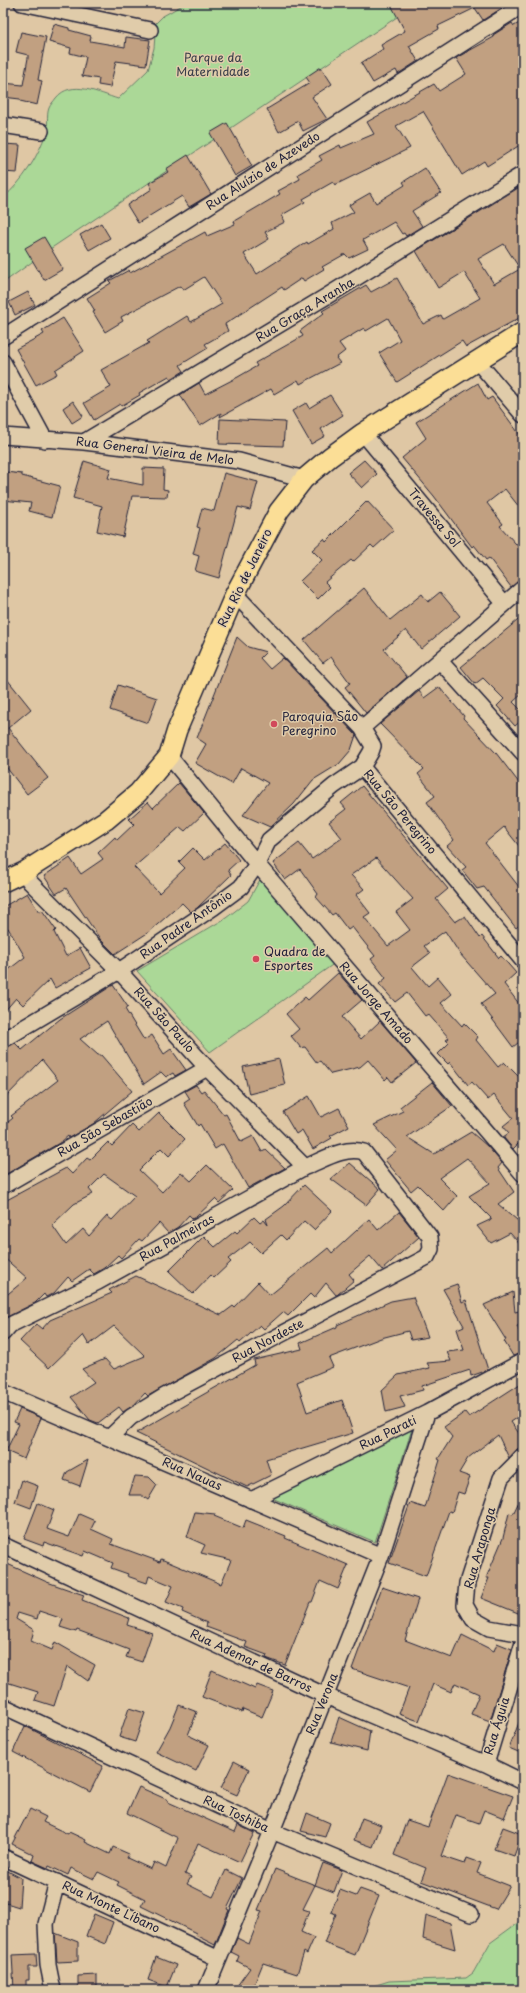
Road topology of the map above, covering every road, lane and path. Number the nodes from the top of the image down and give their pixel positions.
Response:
1 (22, 3) edge
2 (523, 5) edge
3 (150, 30) dead end
4 (3, 125) edge
5 (41, 132) dead end
6 (523, 174) edge
7 (523, 332) edge
8 (3, 337) edge
9 (477, 361) junction
10 (3, 362) edge
11 (523, 415) edge
12 (363, 433) junction
13 (3, 436) edge
14 (45, 440) junction
15 (84, 442) junction
16 (304, 479) junction
17 (523, 588) edge
18 (235, 594) junction
19 (504, 603) junction
20 (440, 661) junction
21 (362, 728) junction
22 (523, 753) edge
23 (169, 756) junction
24 (362, 767) junction
25 (257, 864) junction
26 (24, 872) junction
27 (3, 882) edge
28 (520, 951) edge
29 (119, 971) junction
30 (3, 1040) edge
31 (207, 1068) junction
32 (305, 1167) junction
33 (523, 1174) edge
34 (3, 1186) edge
35 (431, 1249) joint
36 (3, 1333) edge
37 (523, 1361) edge
38 (3, 1392) edge
39 (427, 1413) junction
40 (109, 1438) junction
41 (523, 1456) edge
42 (251, 1500) junction
43 (3, 1545) edge
44 (381, 1556) junction
45 (523, 1634) edge
46 (523, 1643) edge
47 (326, 1696) junction
48 (3, 1706) edge
49 (486, 1764) junction
50 (523, 1782) edge
51 (272, 1831) junction
52 (3, 1857) edge
53 (57, 1882) junction
54 (471, 1914) dead end
55 (219, 1959) junction
56 (53, 1990) edge
57 (206, 1990) edge

1 - 3 street
2 - 8 street, Rua Aluízio de Azevedo
4 - 5 street
6 - 15 street, Rua Graça Aranha
7 - 9 main road, Rua Rio de Janeiro
9 - 11 street
9 - 12 main road, Rua Rio de Janeiro
10 - 14 street
12 - 16 main road, Rua Rio de Janeiro
12 - 19 street, Travessa Sol
13 - 14 street, Rua General Vieira de Melo
14 - 15 street, Rua General Vieira de Melo
15 - 16 street, Rua General Vieira de Melo
16 - 18 main road, Rua Rio de Janeiro
17 - 19 street
18 - 21 street, Rua São Peregrino
18 - 23 main road, Rua Rio de Janeiro
19 - 20 street
20 - 21 street
20 - 22 street
21 - 24 street, Rua São Peregrino
23 - 25 street, Rua Jorge Amado
23 - 26 main road, Rua Rio de Janeiro
24 - 25 street, Rua Padre Antônio
24 - 28 street, Rua São Peregrino
25 - 29 street, Rua Padre Antônio
25 - 33 street, Rua Jorge Amado
26 - 27 main road, Rua Rio de Janeiro
26 - 29 street, Rua São Paulo
29 - 30 street, Rua Padre Antônio
29 - 31 street, Rua São Paulo
31 - 32 street, Rua São Paulo
31 - 34 street, Rua São Sebastião
32 - 35 street, Rua Palmeiras
32 - 36 street, Rua Palmeiras
35 - 40 street, Rua Nordeste
37 - 39 street, Rua Parati
38 - 40 street, Rua Nauas
39 - 42 street, Rua Parati
39 - 44 street, Rua Verona
40 - 42 street, Rua Nauas
41 - 45 street, Rua Araponga
42 - 44 street, Rua Nauas
43 - 47 street, Rua Ademar de Barros
44 - 47 street, Rua Verona
46 - 49 street, Rua Águia
47 - 49 street, Rua Ademar de Barros
47 - 51 street, Rua Verona
48 - 51 street, Rua Toshiba
49 - 50 street, Rua Ademar de Barros
51 - 54 street, Rua Toshiba
51 - 55 street, Rua Verona
52 - 53 street, Rua Monte Líbano
53 - 55 street, Rua Monte Líbano
53 - 56 street
55 - 57 street, Rua Verona

